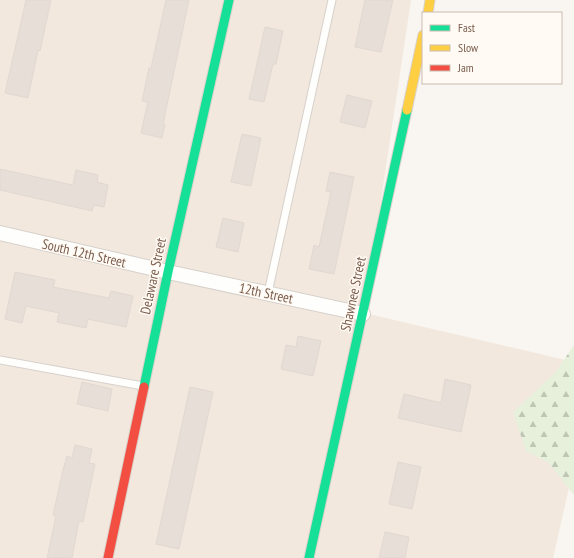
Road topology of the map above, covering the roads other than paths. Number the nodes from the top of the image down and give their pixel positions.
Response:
1 (230, 0) edge
2 (332, 0) edge
3 (430, 0) edge
4 (428, 12) edge
5 (422, 40) edge
6 (0, 233) edge
7 (168, 272) junction
8 (268, 293) junction
9 (364, 314) junction
10 (0, 360) edge
11 (144, 386) junction
12 (108, 558) edge
13 (309, 558) edge

1 - 7 street, Delaware Street
2 - 8 lane
3 - 4 street
5 - 9 street, Shawnee Street
6 - 7 street, South 12th Street
7 - 8 street, 12th Street
7 - 11 street, Delaware Street
8 - 9 street, 12th Street
9 - 13 street, Shawnee Street
10 - 11 lane
11 - 12 street, Delaware Street

